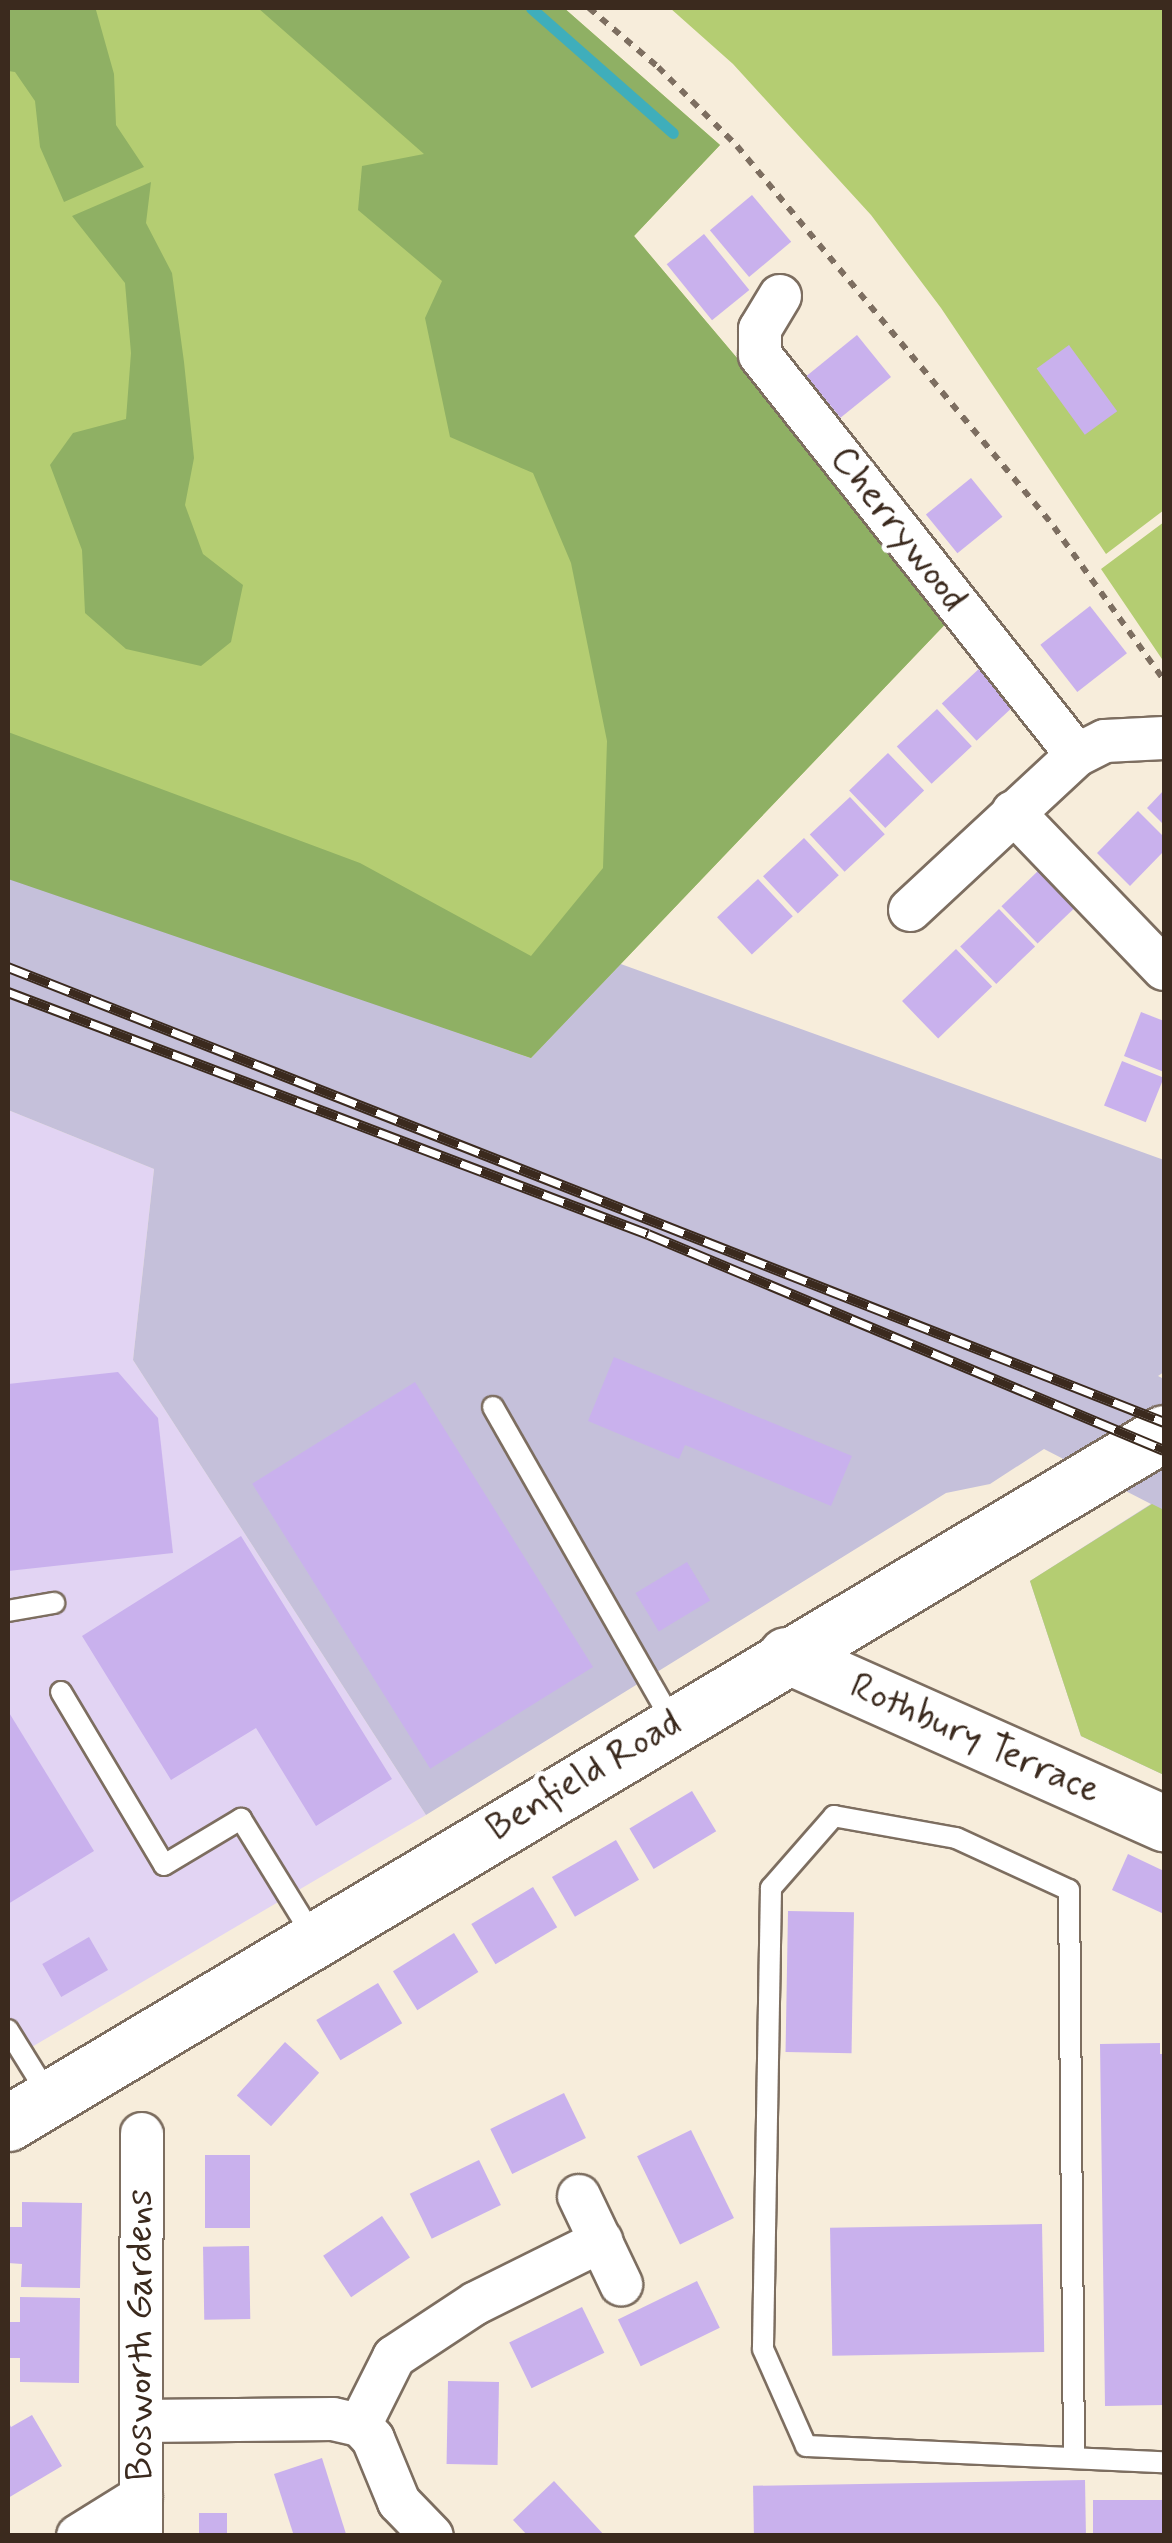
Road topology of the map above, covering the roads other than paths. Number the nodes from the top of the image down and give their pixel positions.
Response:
1 (780, 296) dead end
2 (1164, 738) edge
3 (1077, 755) junction
4 (1013, 812) junction
5 (910, 910) dead end
6 (1164, 969) edge
7 (493, 1407) dead end
8 (1164, 1433) edge
9 (54, 1603) dead end
10 (8, 1611) edge
11 (786, 1655) junction
12 (61, 1692) dead end
13 (672, 1723) junction
14 (1164, 1823) edge
15 (314, 1938) junction
16 (8, 2030) edge
17 (29, 2110) edge
18 (142, 2134) dead end
19 (579, 2196) dead end
20 (601, 2242) junction
21 (621, 2284) dead end
22 (141, 2421) junction
23 (360, 2425) junction
24 (1074, 2458) junction
25 (1164, 2462) edge
26 (141, 2516) edge
27 (78, 2536) edge
28 (432, 2536) edge

1 - 3 street, Cherrywood
2 - 3 street
3 - 4 street
4 - 5 street
4 - 6 street
7 - 13 lane
8 - 11 street, Benfield Road
9 - 10 lane
11 - 13 street, Benfield Road
11 - 14 street, Rothbury Terrace
12 - 15 lane
13 - 15 street, Benfield Road
15 - 17 street, Benfield Road
16 - 17 lane
18 - 22 street, Bosworth Gardens
19 - 20 street
20 - 21 street
20 - 23 street
22 - 23 street
22 - 26 street, Bosworth Gardens
23 - 28 street
24 - 24 lane
24 - 25 lane
26 - 27 street

